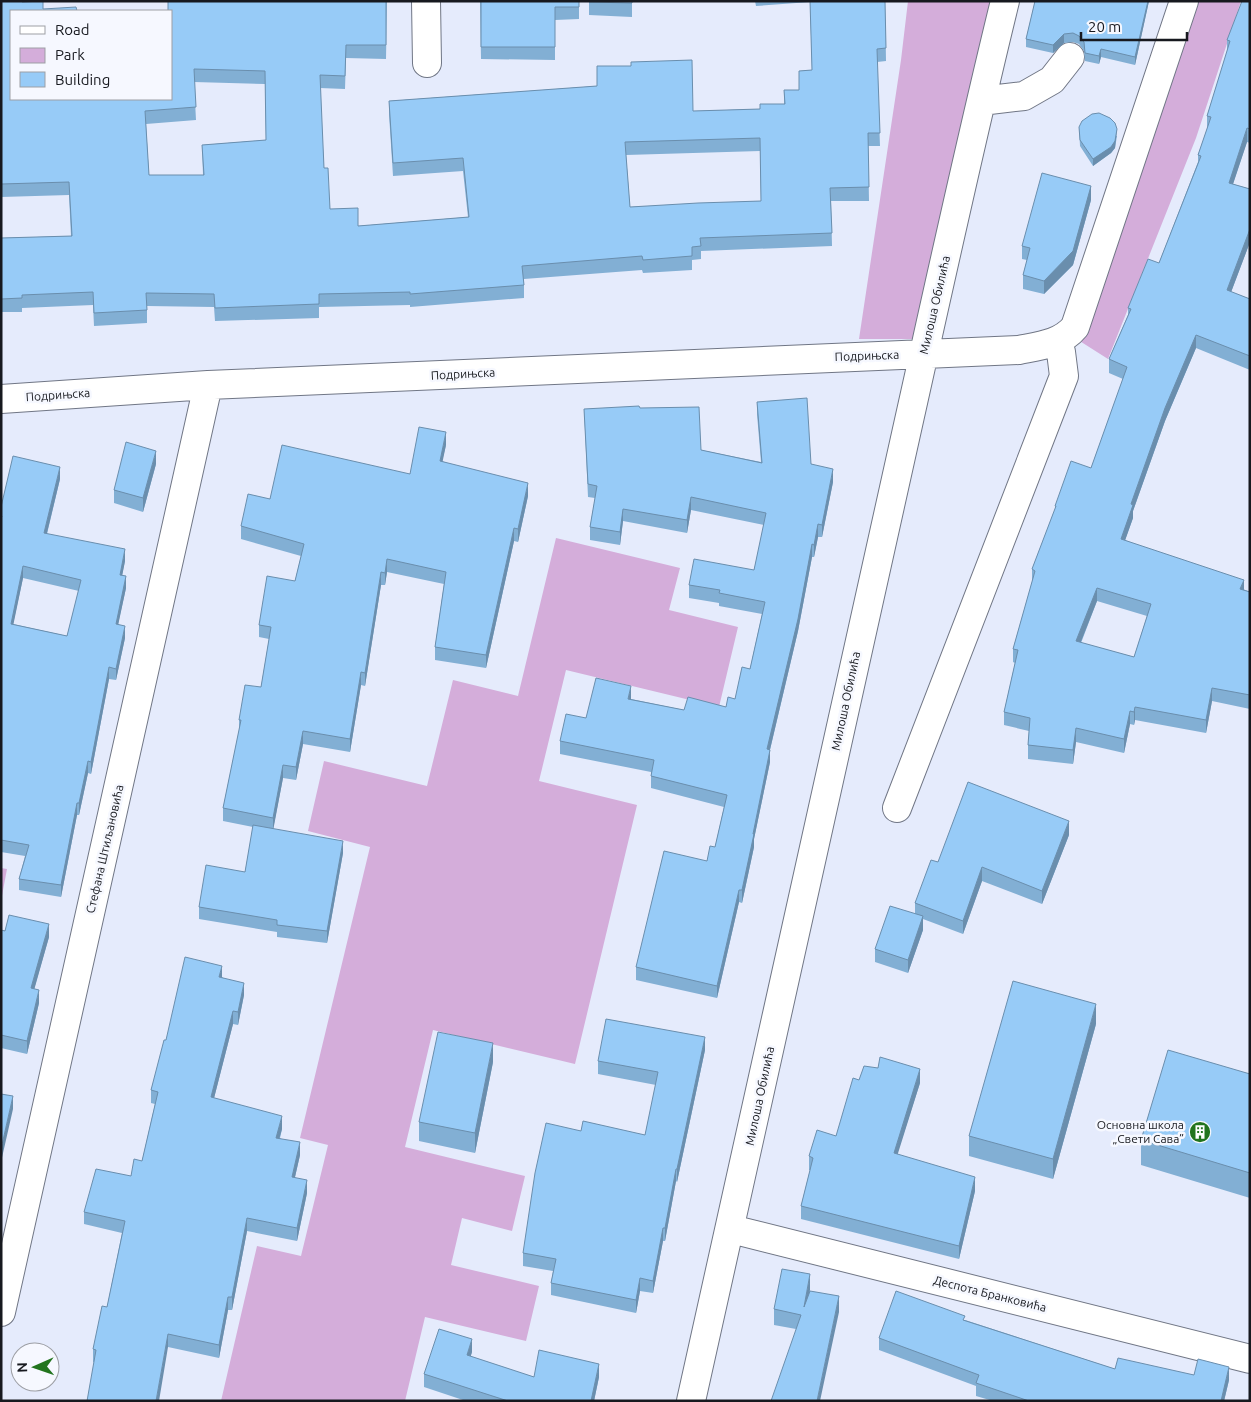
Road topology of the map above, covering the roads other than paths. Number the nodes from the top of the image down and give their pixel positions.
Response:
1 (426, 1) edge
2 (1005, 1) edge
3 (1184, 1) edge
4 (1070, 57) dead end
5 (427, 63) dead end
6 (980, 101) junction
7 (1056, 342) junction
8 (924, 353) junction
9 (208, 386) junction
10 (1, 399) edge
11 (897, 808) dead end
12 (731, 1229) junction
13 (1, 1312) edge
14 (1250, 1359) edge
15 (692, 1401) edge

1 - 5 street
2 - 6 street, Милоша Обилића
3 - 7 street
4 - 6 street
6 - 8 street, Милоша Обилића
7 - 8 street, Подрињска
7 - 11 street
8 - 9 street, Подрињска
8 - 12 street, Милоша Обилића
9 - 10 street, Подрињска
9 - 13 street, Стефана Штиљановића
12 - 14 street, Деспота Бранковића
12 - 15 street, Милоша Обилића

